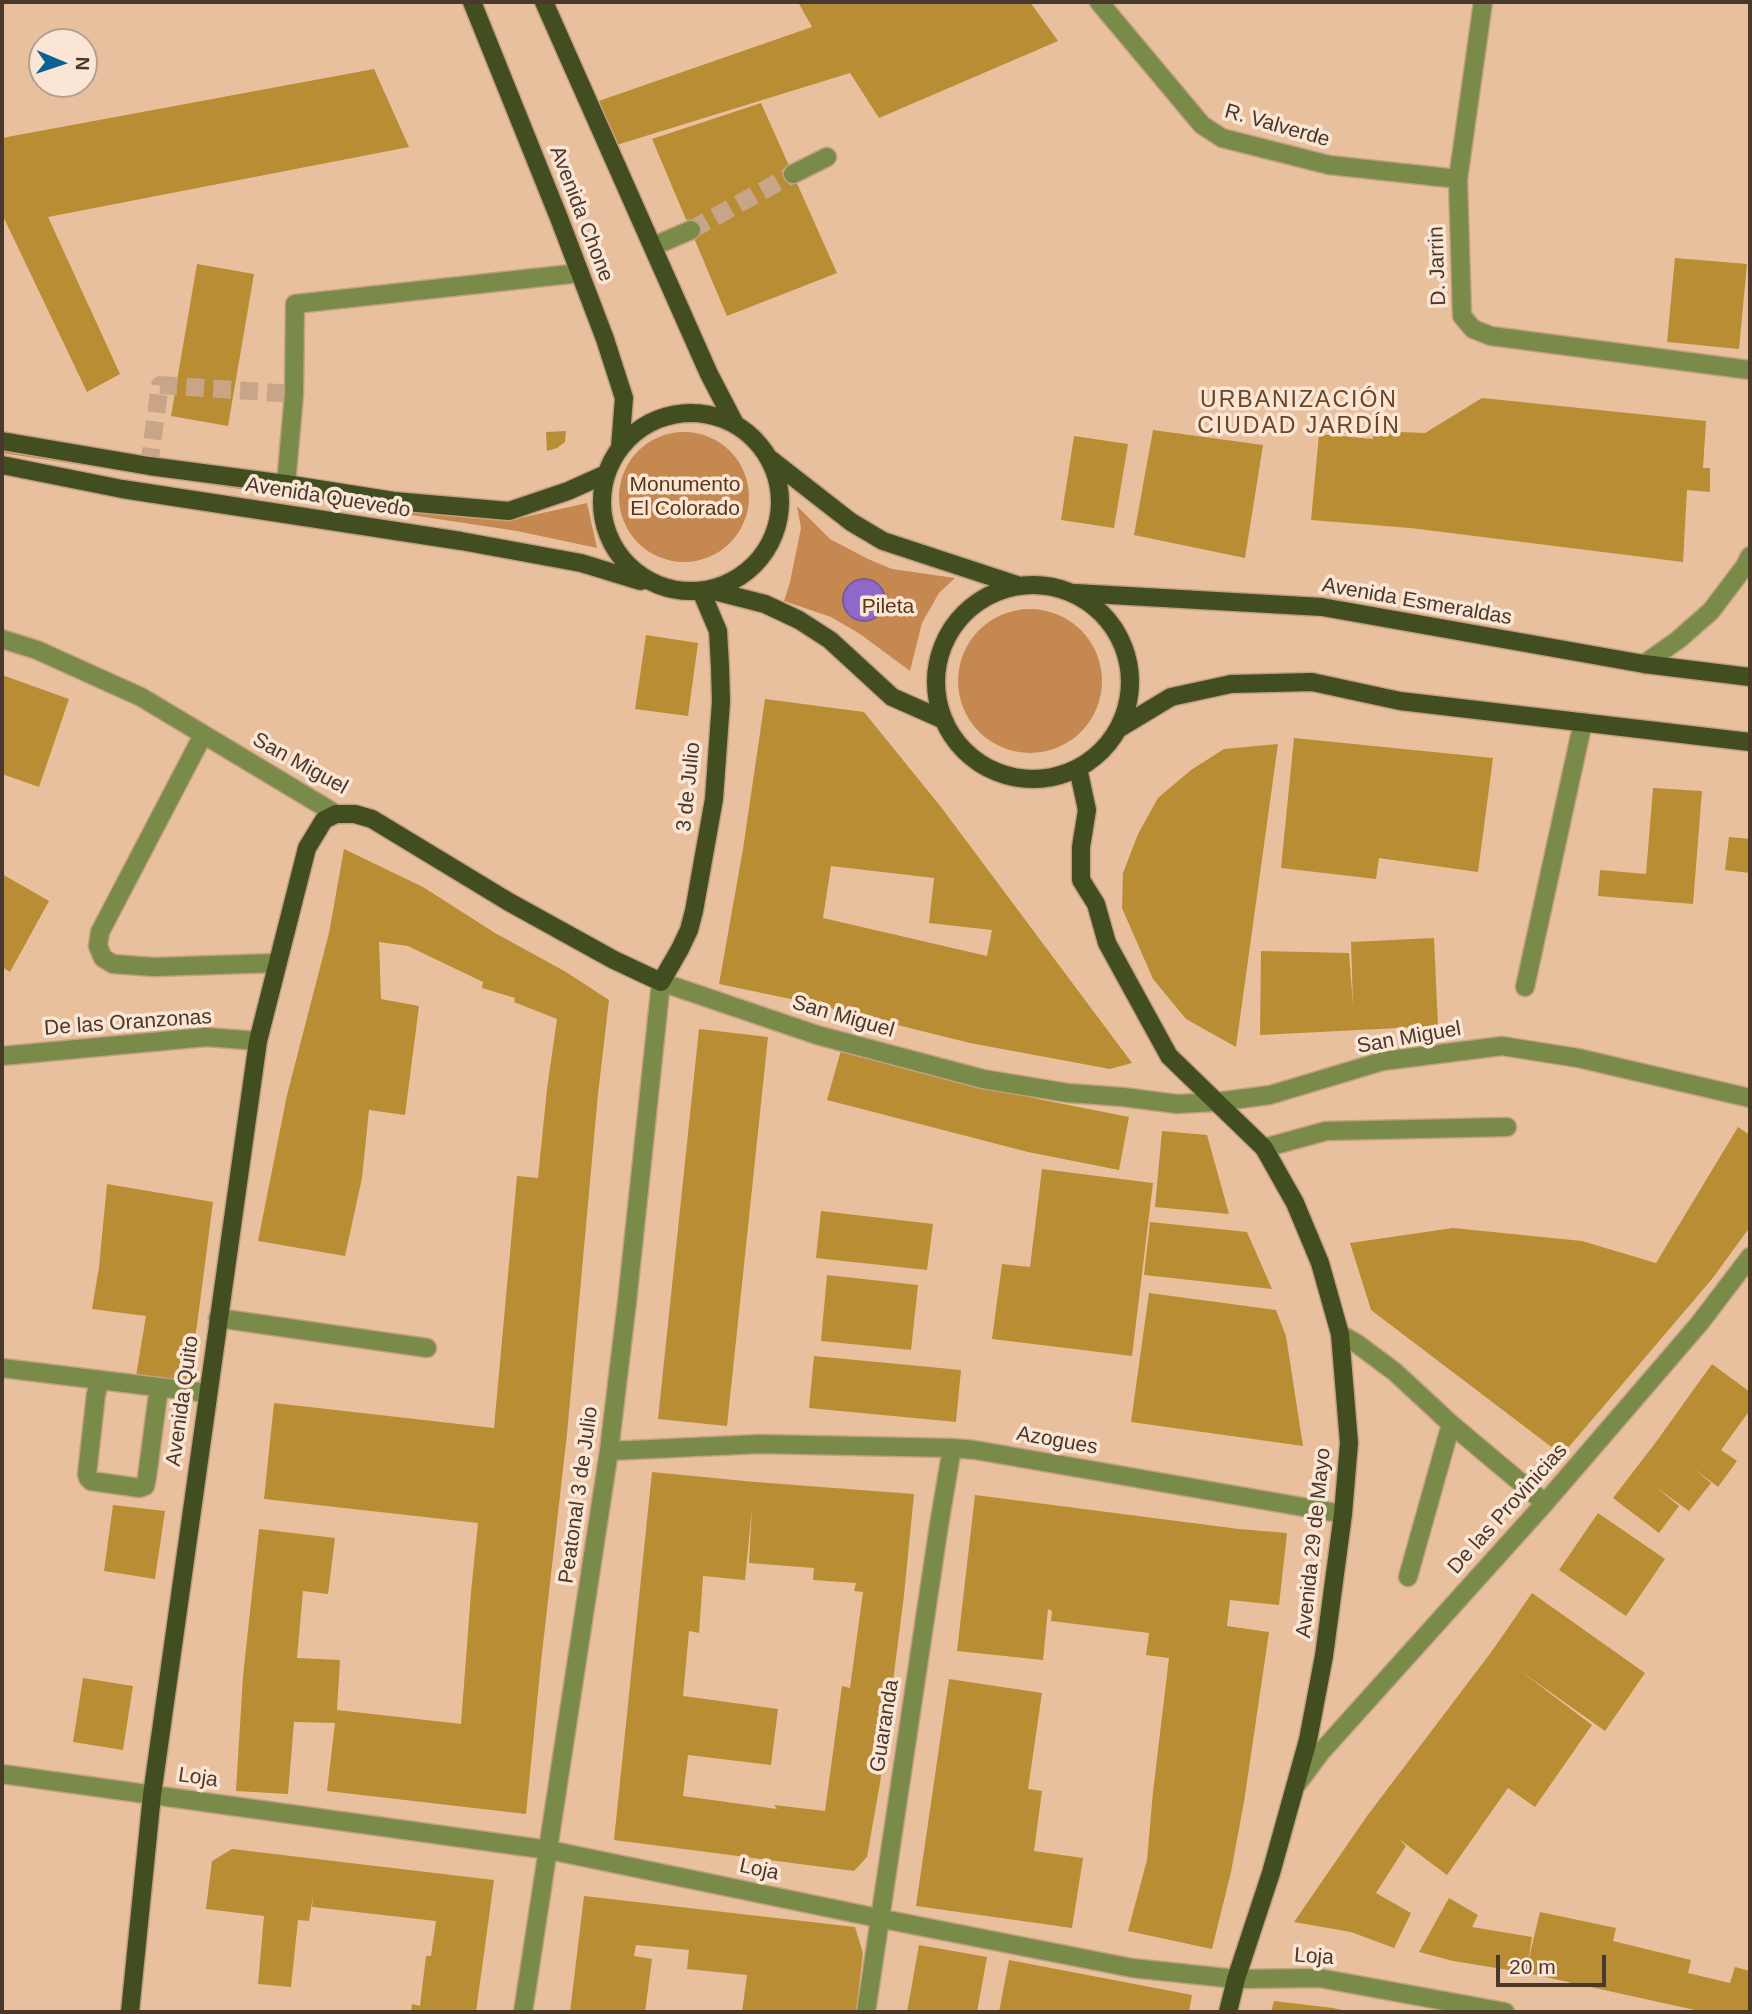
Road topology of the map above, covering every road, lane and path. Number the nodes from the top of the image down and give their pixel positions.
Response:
1 (472, 2) edge
2 (544, 2) edge
3 (1099, 2) edge
4 (1483, 2) edge
5 (827, 156) dead end
6 (793, 174) tunnel mouth
7 (1458, 179) junction
8 (691, 230) tunnel mouth
9 (654, 246) junction
10 (580, 273) junction
11 (1750, 370) edge
12 (735, 424) junction
13 (2, 441) edge
14 (620, 448) junction
15 (769, 458) junction
16 (2, 465) edge
17 (606, 474) junction
18 (286, 484) junction
19 (1750, 556) edge
20 (645, 580) junction
21 (1017, 585) junction
22 (706, 591) junction
23 (1075, 593) junction
24 (2, 639) edge
25 (1644, 664) junction
26 (1750, 677) edge
27 (944, 720) junction
28 (1583, 722) junction
29 (1118, 729) junction
30 (203, 735) junction
31 (1750, 742) edge
32 (1079, 768) junction
33 (336, 814) junction
34 (277, 963) junction
35 (661, 982) junction
36 (1525, 987) dead end
37 (258, 1041) junction
38 (2, 1056) edge
39 (1750, 1098) edge
40 (1216, 1102) junction
41 (1507, 1127) dead end
42 (1264, 1148) junction
43 (1750, 1257) edge
44 (218, 1318) junction
45 (1340, 1334) junction
46 (427, 1348) dead end
47 (2, 1368) edge
48 (100, 1380) junction
49 (159, 1387) junction
50 (207, 1393) junction
51 (1451, 1424) junction
52 (953, 1448) junction
53 (609, 1451) junction
54 (1545, 1503) junction
55 (1343, 1514) junction
56 (1408, 1577) dead end
57 (2, 1774) edge
58 (1295, 1787) junction
59 (152, 1795) junction
60 (549, 1850) junction
61 (878, 1918) junction
62 (1236, 1979) junction
63 (130, 2012) edge
64 (523, 2012) edge
65 (866, 2012) edge
66 (1228, 2012) edge
67 (1505, 2012) edge

1 - 10 main road, Avenida Chone
2 - 9 main road
3 - 7 street, R. Valverde
4 - 7 street, D. Jarrin
5 - 6 street
7 - 11 street, D. Jarrin
8 - 9 street
9 - 12 main road
10 - 14 main road, Avenida Chone
10 - 18 street
12 - 14 main road
12 - 15 main road
13 - 18 main road, Avenida Quevedo
14 - 17 main road
15 - 21 main road
15 - 22 main road
16 - 20 main road, Avenida Quevedo
17 - 18 main road, Avenida Quevedo
17 - 20 main road
19 - 25 street
20 - 22 main road
21 - 23 main road
21 - 27 main road
22 - 27 main road
22 - 35 main road, 3 de Julio
23 - 25 main road, Avenida Esmeraldas
23 - 29 main road
24 - 30 street, San Miguel
25 - 26 main road, Avenida Esmeraldas
27 - 32 main road
28 - 29 main road
28 - 31 main road
28 - 36 street
29 - 32 main road
30 - 33 street, San Miguel
30 - 34 street
32 - 40 main road, Avenida 29 de Mayo
33 - 34 main road, Avenida Quito
33 - 35 main road, San Miguel
34 - 37 main road, Avenida Quito
35 - 40 street, San Miguel
35 - 53 street, Peatonal 3 de Julio
37 - 38 street, De las Oranzonas
37 - 44 main road, Avenida Quito
39 - 40 street, San Miguel
40 - 42 main road, Avenida 29 de Mayo
41 - 42 street
42 - 45 main road, Avenida 29 de Mayo
43 - 54 street, De las Provinicias
44 - 46 street
44 - 50 main road, Avenida Quito
45 - 51 street
45 - 55 main road, Avenida 29 de Mayo
47 - 48 street
48 - 49 street
48 - 49 street
49 - 50 street
50 - 59 main road, Avenida Quito
51 - 54 street
51 - 56 street
52 - 53 street, Azogues
52 - 55 street, Azogues
52 - 61 street, Guaranda
53 - 60 street, Peatonal 3 de Julio
54 - 58 street, De las Provinicias
55 - 58 main road, Avenida 29 de Mayo
57 - 59 street, Loja
58 - 62 main road, Avenida 29 de Mayo
59 - 60 street, Loja
59 - 63 main road, Avenida Quito
60 - 61 street, Loja
60 - 64 street, Peatonal 3 de Julio
61 - 62 street, Loja
61 - 65 street, Guaranda
62 - 66 main road, Avenida 29 de Mayo
62 - 67 street, Loja

